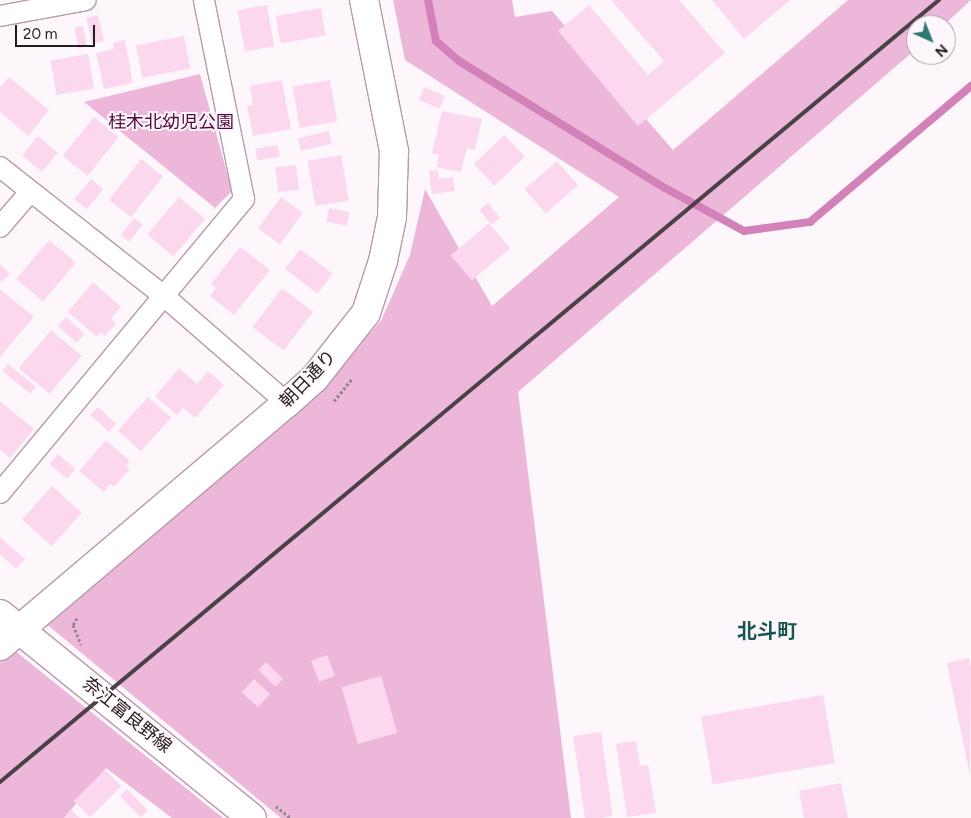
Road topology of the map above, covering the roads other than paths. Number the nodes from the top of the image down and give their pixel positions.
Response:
1 (86, 0) edge
2 (204, 0) edge
3 (364, 0) edge
4 (0, 16) edge
5 (0, 167) edge
6 (30, 192) junction
7 (0, 227) edge
8 (165, 297) junction
9 (287, 403) junction
10 (0, 493) edge
11 (6, 630) edge
12 (252, 818) edge

1 - 4 street
2 - 8 street
3 - 9 street, 朝日通り
5 - 6 street
6 - 7 street
6 - 8 street
8 - 9 street
8 - 10 street
9 - 11 street, 朝日通り
11 - 12 street, 奈江富良野線

